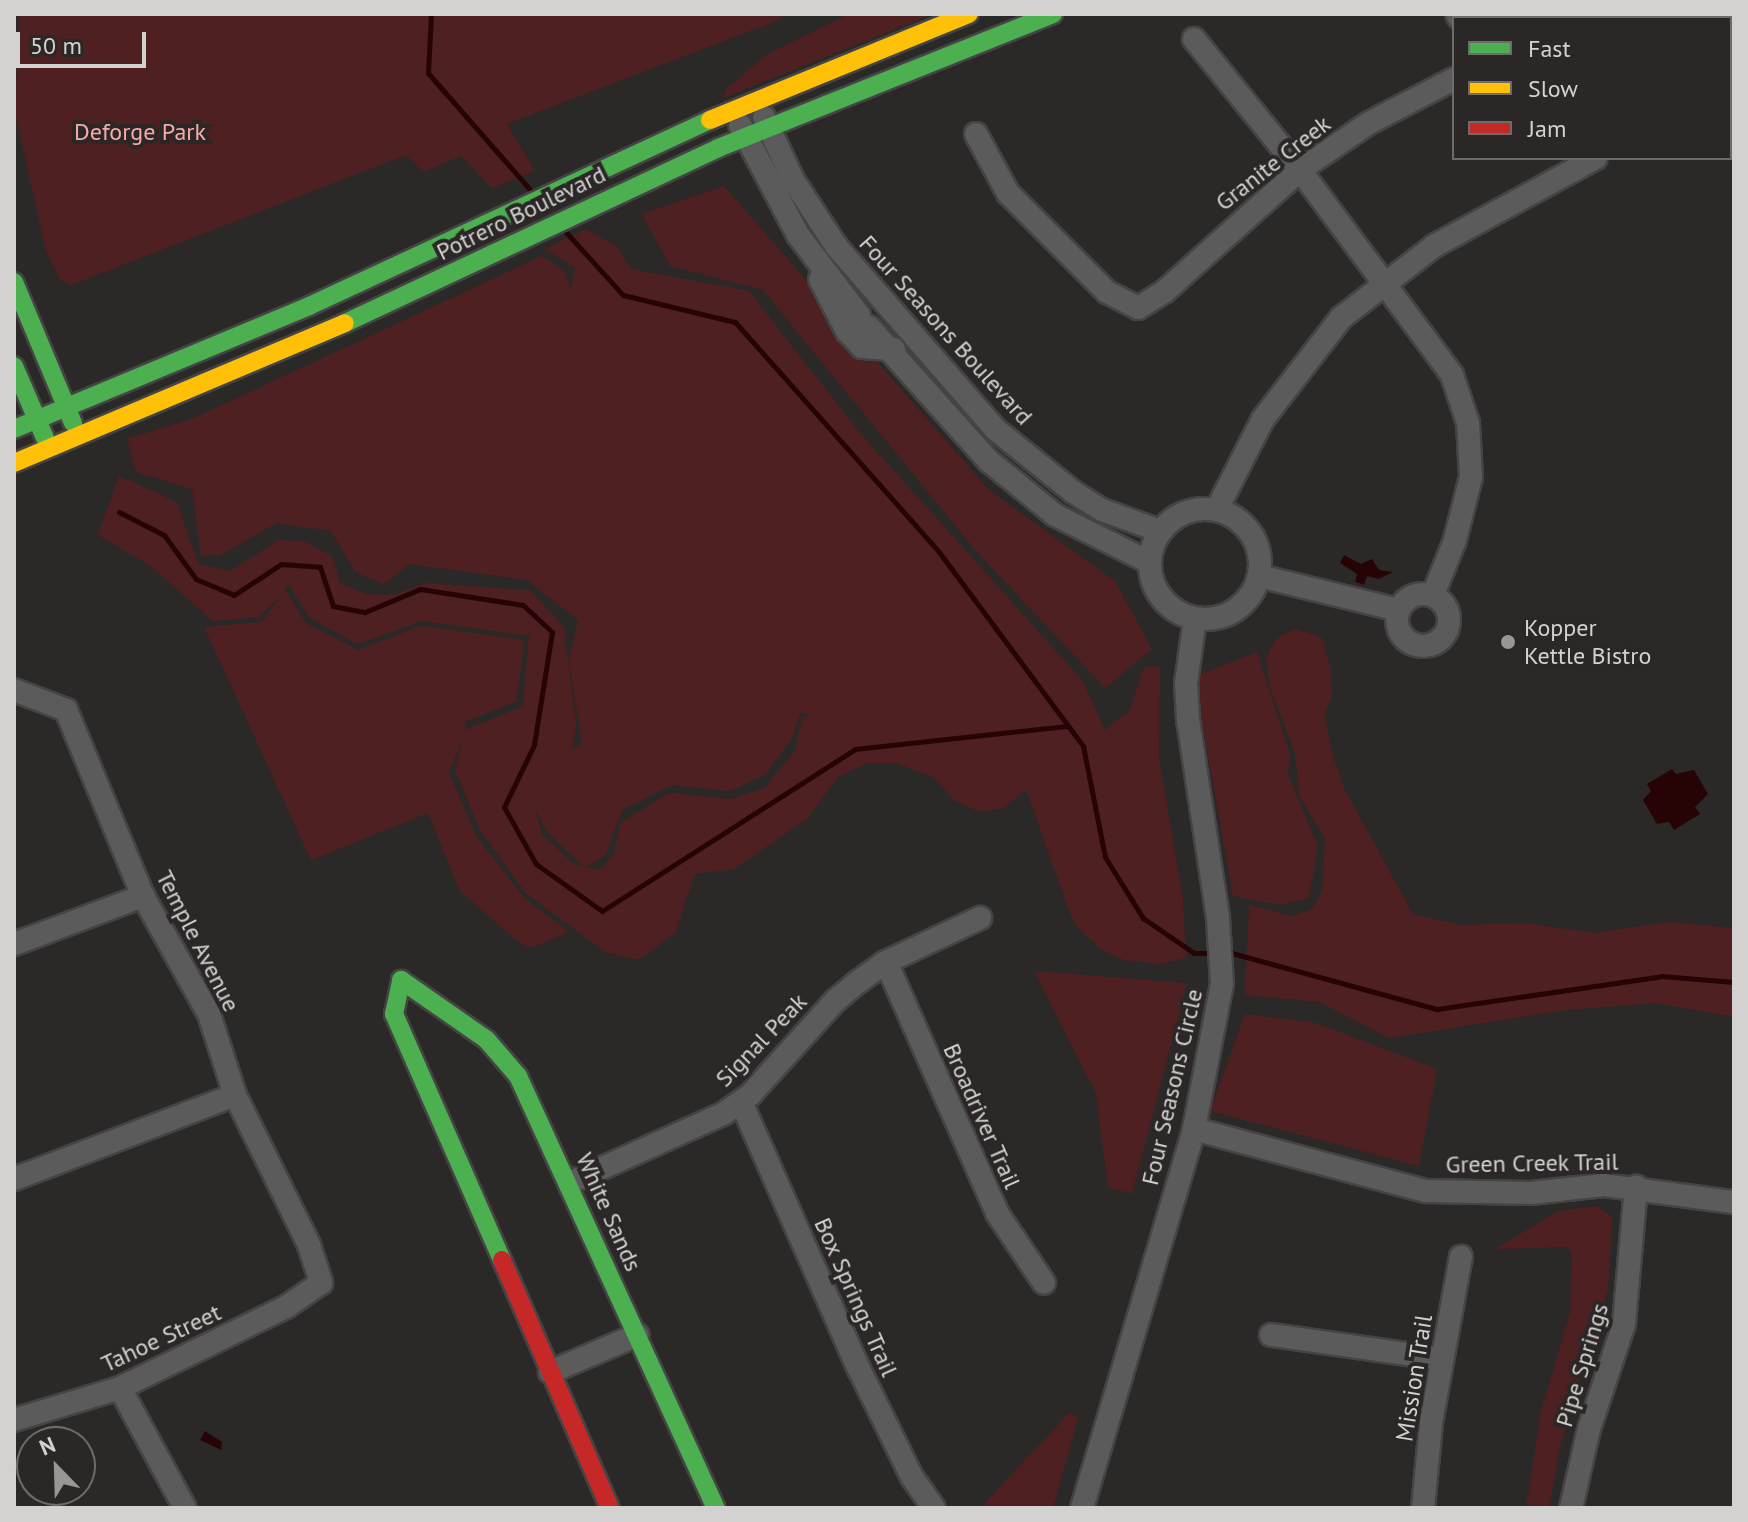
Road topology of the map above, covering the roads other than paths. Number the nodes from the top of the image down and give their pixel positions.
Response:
1 (969, 14) edge
2 (1053, 14) edge
3 (1194, 39) dead end
4 (1452, 80) edge
5 (757, 100) junction
6 (734, 109) junction
7 (769, 127) junction
8 (976, 134) dead end
9 (745, 137) junction
10 (1592, 160) edge
11 (1300, 170) junction
12 (807, 249) junction
13 (856, 269) junction
14 (14, 282) edge
15 (1386, 282) junction
16 (836, 287) junction
17 (912, 333) junction
18 (891, 352) junction
19 (14, 366) edge
20 (66, 408) junction
21 (37, 420) junction
22 (14, 429) edge
23 (79, 436) junction
24 (49, 448) junction
25 (14, 463) edge
26 (1217, 509) junction
27 (1160, 531) junction
28 (1149, 562) junction
29 (1259, 576) junction
30 (1433, 595) junction
31 (1399, 610) junction
32 (1195, 619) junction
33 (14, 690) edge
34 (143, 896) junction
35 (980, 918) dead end
36 (14, 944) edge
37 (886, 962) junction
38 (235, 1095) junction
39 (741, 1102) junction
40 (1194, 1129) junction
41 (14, 1179) edge
42 (571, 1182) junction
43 (1636, 1187) junction
44 (1734, 1202) edge
45 (1461, 1257) dead end
46 (321, 1283) joint
47 (1044, 1283) dead end
48 (637, 1335) junction
49 (1271, 1335) dead end
50 (1441, 1359) junction
51 (550, 1372) junction
52 (120, 1388) junction
53 (14, 1420) edge
54 (185, 1508) edge
55 (610, 1508) edge
56 (716, 1508) edge
57 (934, 1508) edge
58 (1082, 1508) edge
59 (1423, 1508) edge
60 (1571, 1508) edge

1 - 5 street, Potrero Boulevard
2 - 7 street, Potrero Boulevard
3 - 11 street
4 - 11 street, Granite Creek
5 - 6 street, Potrero Boulevard
5 - 7 street, Four Seasons Boulevard
6 - 9 street
6 - 20 street, Potrero Boulevard
7 - 9 street, Potrero Boulevard
7 - 13 street, Four Seasons Boulevard
8 - 11 street, Granite Creek
9 - 12 street
9 - 23 street, Potrero Boulevard
10 - 15 street
11 - 15 street
12 - 16 street
12 - 18 street
13 - 16 street
13 - 17 street, Four Seasons Boulevard
14 - 20 street
15 - 26 street
15 - 30 street
16 - 18 street
17 - 18 street
17 - 27 street, Four Seasons Boulevard
18 - 28 street
19 - 21 street
20 - 21 street, Potrero Boulevard
20 - 23 street
21 - 22 street, Potrero Boulevard
21 - 24 street
23 - 24 street, Potrero Boulevard
24 - 25 street, Potrero Boulevard
26 - 27 street
26 - 29 street
27 - 28 street
28 - 32 street
29 - 31 street
29 - 32 street
30 - 31 street
30 - 31 street
32 - 40 street, Four Seasons Circle
33 - 34 street, Temple Avenue
34 - 36 street
34 - 38 street, Temple Avenue
35 - 37 street, Signal Peak
37 - 39 street, Signal Peak
37 - 47 street, Broadriver Trail
38 - 41 street
38 - 46 street, Temple Avenue
39 - 42 street, Signal Peak
39 - 57 street, Box Springs Trail
40 - 43 street, Green Creek Trail
40 - 58 street, Four Seasons Circle
42 - 48 street, White Sands
42 - 51 street, White Sands
43 - 44 street, Green Creek Trail
43 - 60 street, Pipe Springs
45 - 50 street, Mission Trail
46 - 52 street, Tahoe Street
48 - 51 street
48 - 56 street, White Sands
49 - 50 street
50 - 59 street, Mission Trail
51 - 55 street
52 - 53 street, Tahoe Street
52 - 54 street

